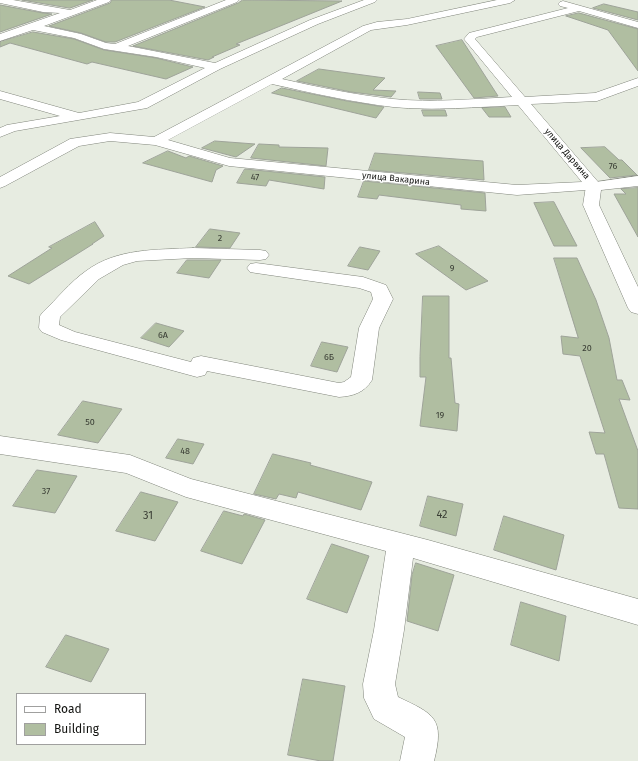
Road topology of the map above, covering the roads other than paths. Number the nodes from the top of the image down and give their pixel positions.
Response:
1 (0, 0) edge
2 (106, 0) edge
3 (234, 0) edge
4 (372, 0) edge
5 (510, 0) edge
6 (551, 0) edge
7 (577, 9) junction
8 (78, 10) junction
9 (638, 25) edge
10 (31, 26) junction
11 (0, 38) edge
12 (114, 48) junction
13 (216, 67) junction
14 (272, 80) junction
15 (638, 82) edge
16 (0, 95) edge
17 (522, 102) junction
18 (79, 117) junction
19 (0, 133) edge
20 (156, 141) junction
21 (638, 182) edge
22 (0, 183) edge
23 (594, 186) junction
24 (258, 262) joint
25 (638, 308) edge
26 (0, 445) edge
27 (401, 544) junction
28 (638, 612) edge
29 (417, 761) edge

1 - 8 street
2 - 8 street
3 - 12 street
4 - 13 street
5 - 14 street
6 - 7 street
7 - 9 street
7 - 17 street, улица Дарвина
8 - 10 street
10 - 11 street
10 - 12 street
12 - 13 street
13 - 18 street
14 - 17 street
14 - 20 street
15 - 17 street
16 - 18 street
17 - 23 street, улица Дарвина
18 - 19 street
20 - 22 street, улица Вакарина
20 - 23 street, улица Вакарина
21 - 23 street, улица Вакарина
23 - 25 street, улица Дарвина
24 - 24 street
26 - 27 street
27 - 28 street
27 - 29 street

